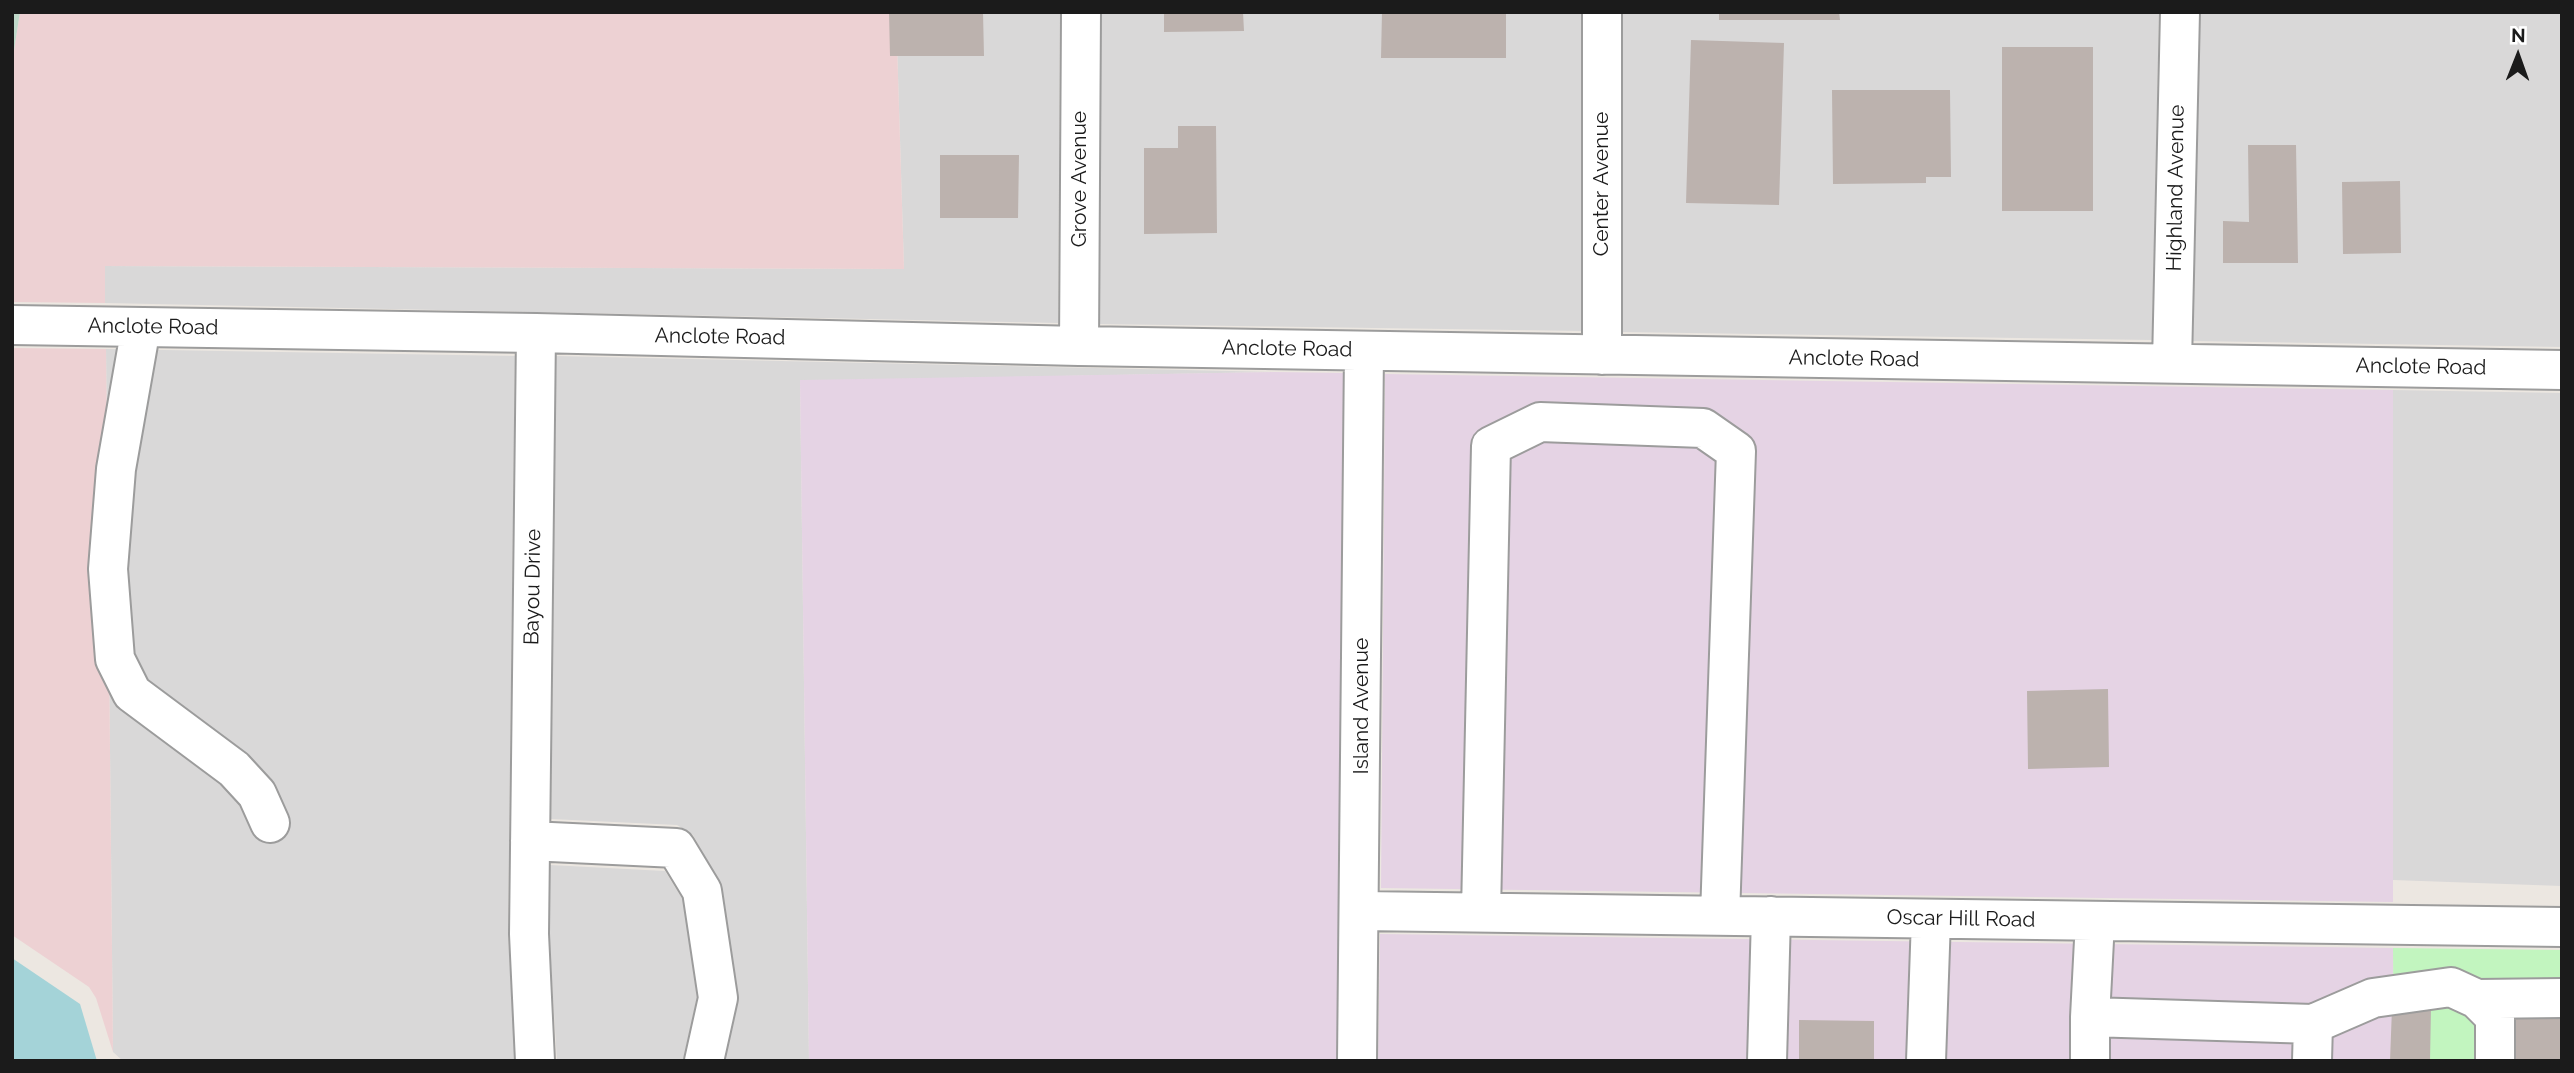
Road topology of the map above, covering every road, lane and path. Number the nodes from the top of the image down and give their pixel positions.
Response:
1 (1081, 12) edge
2 (1602, 12) edge
3 (2180, 12) edge
4 (12, 325) edge
5 (141, 327) junction
6 (536, 333) junction
7 (1079, 346) junction
8 (1364, 351) junction
9 (1602, 355) junction
10 (2172, 363) junction
11 (2562, 370) edge
12 (270, 823) dead end
13 (530, 841) junction
14 (1360, 911) junction
15 (1481, 912) junction
16 (1720, 916) junction
17 (1771, 916) junction
18 (1931, 919) junction
19 (2095, 921) junction
20 (2562, 927) edge
21 (2562, 998) edge
22 (2477, 999) junction
23 (2090, 1017) junction
24 (2313, 1042) edge
25 (1767, 1053) edge
26 (1926, 1053) edge
27 (535, 1061) edge
28 (704, 1061) edge
29 (1357, 1061) edge
30 (2090, 1061) edge
31 (2495, 1061) edge

1 - 7 street, Grove Avenue
2 - 9 street, Center Avenue
3 - 10 street, Highland Avenue
4 - 5 street, Anclote Road
5 - 6 street, Anclote Road
5 - 12 street
6 - 7 street, Anclote Road
6 - 13 street, Bayou Drive
7 - 8 street, Anclote Road
8 - 9 street, Anclote Road
8 - 14 street, Island Avenue
9 - 10 street, Anclote Road
10 - 11 street, Anclote Road
13 - 27 street, Bayou Drive
13 - 28 street
14 - 15 street, Oscar Hill Road
14 - 29 street, Island Avenue
15 - 16 street, Oscar Hill Road
15 - 16 street
16 - 17 street, Oscar Hill Road
17 - 18 street, Oscar Hill Road
17 - 25 street
18 - 19 street, Oscar Hill Road
18 - 26 street
19 - 20 street, Oscar Hill Road
19 - 23 street
21 - 22 street
22 - 24 street
22 - 31 street
23 - 24 street
23 - 30 street

